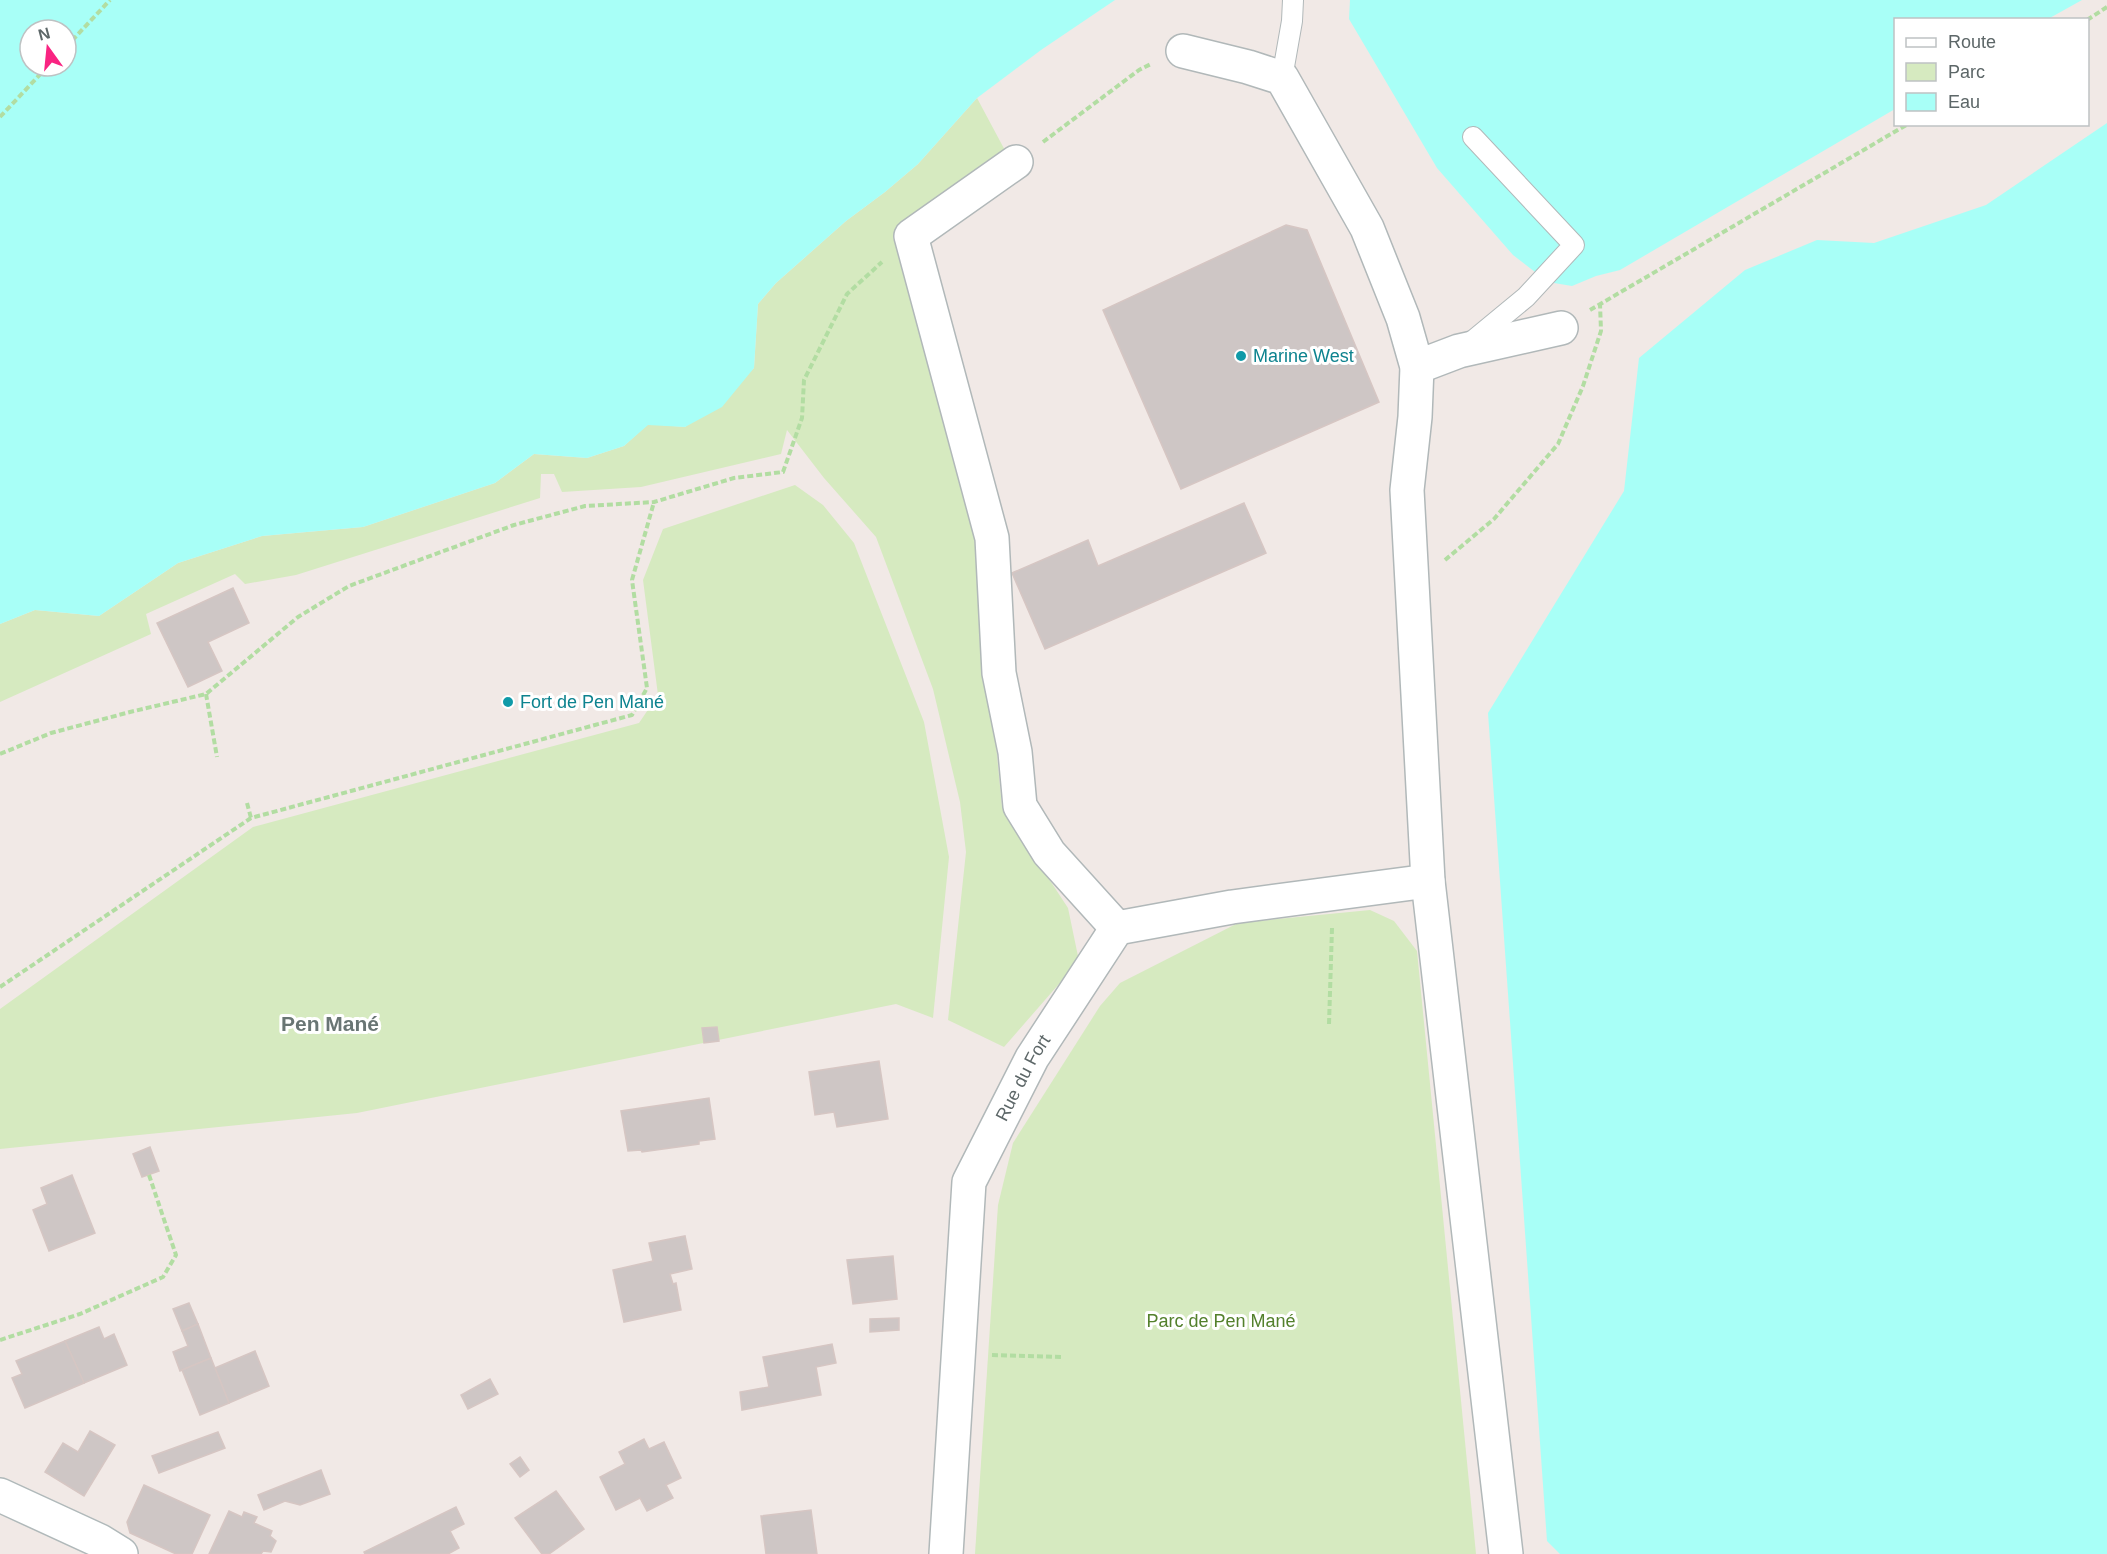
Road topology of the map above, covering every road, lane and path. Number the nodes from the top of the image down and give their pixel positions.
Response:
1 (111, 0) edge
2 (1293, 0) edge
3 (2107, 7) edge
4 (2089, 18) edge
5 (78, 34) edge
6 (1183, 51) joint
7 (37, 78) edge
8 (1282, 78) junction
9 (0, 117) edge
10 (1905, 126) edge
11 (1473, 137) dead end
12 (1016, 162) joint
13 (911, 237) junction
14 (1600, 304) junction
15 (1561, 328) joint
16 (1460, 351) junction
17 (1417, 367) junction
18 (654, 502) junction
19 (1441, 564) dead end
20 (206, 694) junction
21 (0, 754) edge
22 (218, 758) dead end
23 (247, 803) dead end
24 (251, 818) junction
25 (1428, 881) junction
26 (1333, 893) junction
27 (1117, 928) junction
28 (0, 987) edge
29 (1329, 1024) dead end
30 (149, 1175) dead end
31 (0, 1340) edge
32 (958, 1355) junction
33 (1062, 1356) dead end
34 (0, 1495) edge
35 (122, 1554) edge
36 (946, 1554) edge
37 (1506, 1554) edge

1 - 5 path
2 - 8 lane
3 - 4 path
6 - 8 street
6 - 12 path
7 - 9 path
8 - 17 street
10 - 14 path
11 - 16 lane
12 - 13 street
13 - 18 path
13 - 27 street
14 - 15 path
14 - 19 path
15 - 16 street
16 - 17 street
17 - 25 street
18 - 20 path
18 - 24 path
20 - 21 path
20 - 22 path
23 - 24 path
24 - 28 path
25 - 26 street
25 - 37 street
26 - 27 street
26 - 29 path
27 - 32 street, Rue du Fort
30 - 31 path
32 - 33 path
32 - 36 street, Rue du Fort
34 - 35 street

